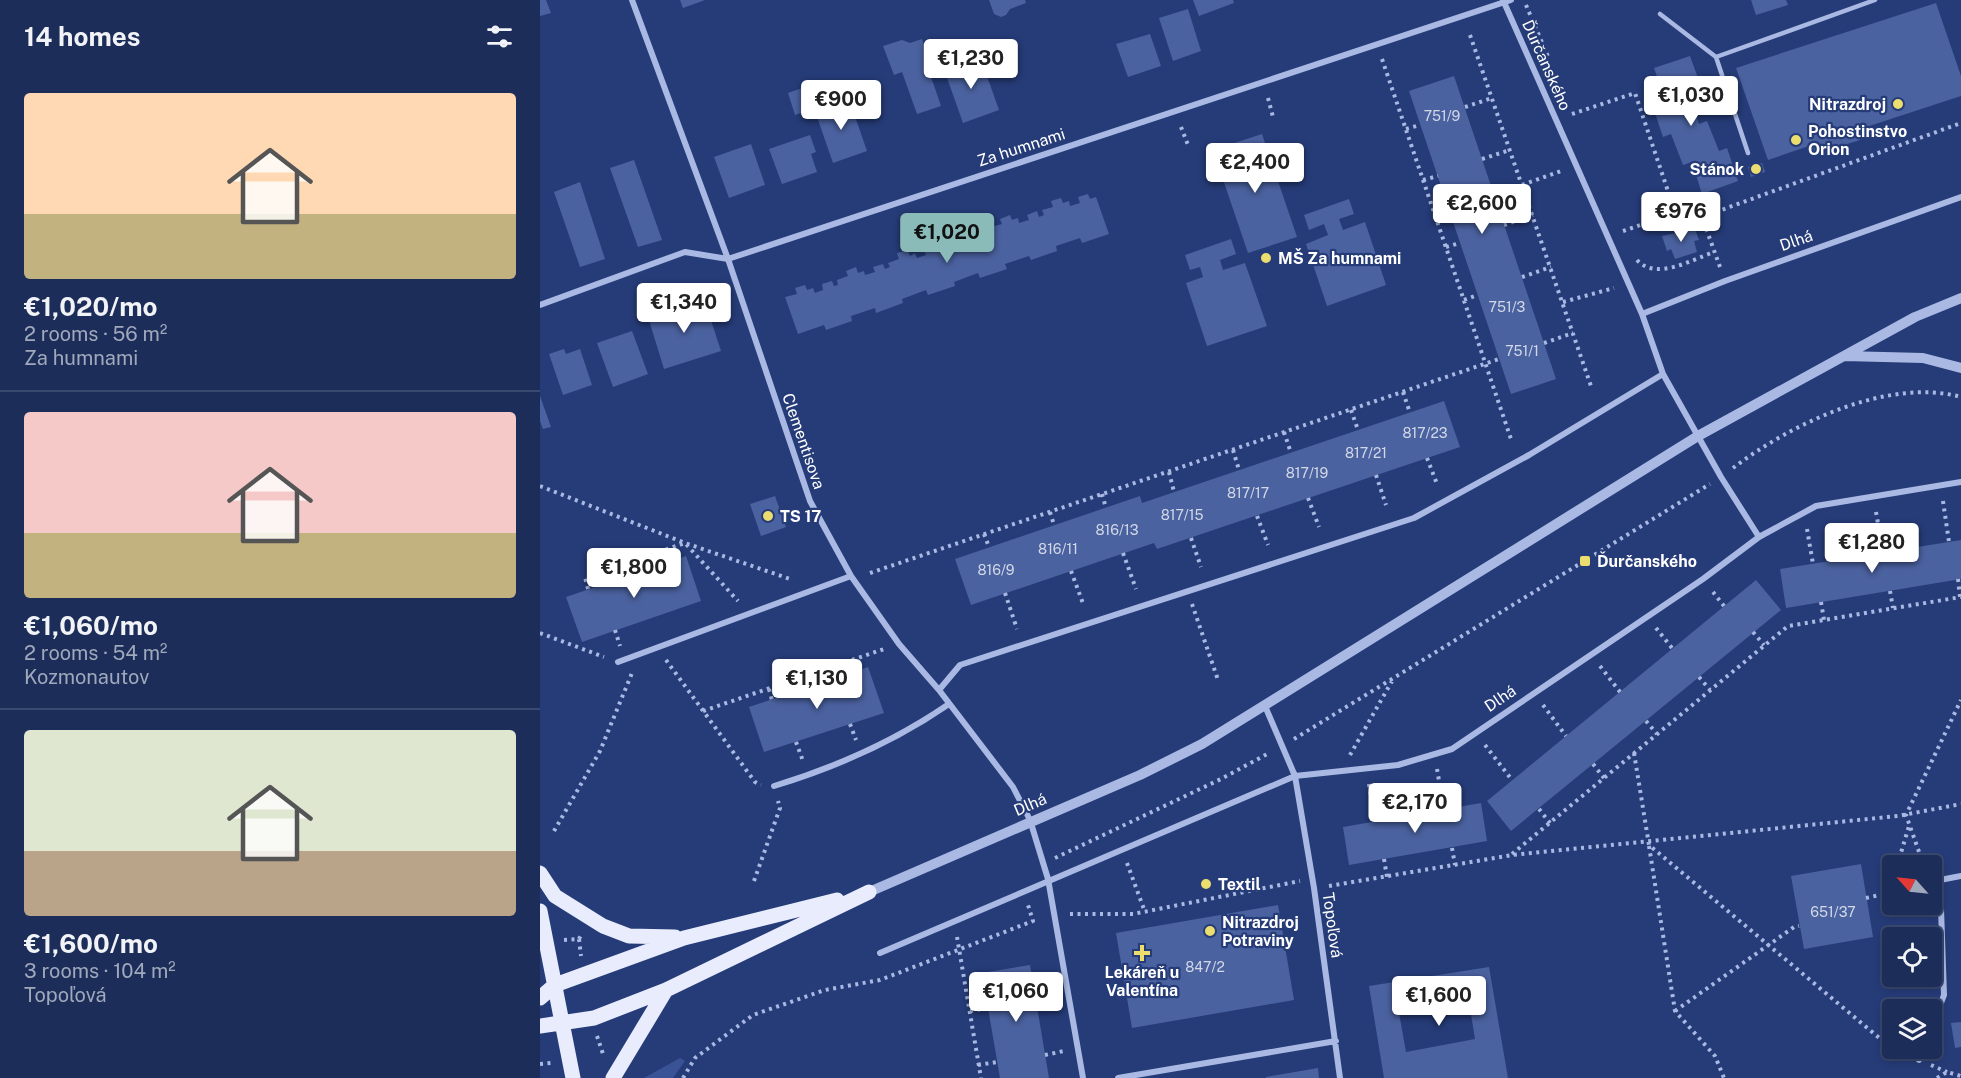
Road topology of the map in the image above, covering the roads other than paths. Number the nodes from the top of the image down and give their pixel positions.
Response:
1 (632, 0) edge
2 (1875, 0) edge
3 (1506, 1) edge
4 (1660, 14) dead end
5 (1716, 57) junction
6 (1748, 153) dead end
7 (1961, 197) edge
8 (728, 259) junction
9 (1961, 298) edge
10 (540, 305) edge
11 (1642, 314) junction
12 (1841, 356) junction
13 (1961, 368) edge
14 (1663, 374) junction
15 (1698, 436) junction
16 (1961, 482) edge
17 (1759, 537) junction
18 (851, 576) junction
19 (618, 662) road end
20 (939, 690) junction
21 (949, 704) junction
22 (1265, 706) junction
23 (1295, 776) junction
24 (774, 786) road end
25 (1030, 820) junction
26 (540, 873) edge
27 (1961, 876) edge
28 (1048, 879) junction
29 (869, 892) junction
30 (540, 910) edge
31 (684, 938) junction
32 (880, 953) dead end
33 (555, 985) junction
34 (666, 990) junction
35 (540, 998) edge
36 (1942, 1000) edge
37 (564, 1024) junction
38 (540, 1026) edge
39 (1336, 1041) junction
40 (573, 1078) edge
41 (613, 1078) edge
42 (1083, 1078) edge
43 (1118, 1078) edge
44 (1340, 1078) edge

1 - 8 street, Clementisova
2 - 5 lane
3 - 8 street, Za humnami
3 - 11 street, Ďurčanského
4 - 5 lane
5 - 6 lane
7 - 11 street, Dlhá
8 - 10 street, Za humnami
8 - 18 street, Clementisova
9 - 12 street, Dlhá
11 - 14 street, Ďurčanského
12 - 13 street
12 - 15 street, Dlhá
14 - 15 street, Ďurčanského
14 - 20 street
15 - 17 street
15 - 22 street, Dlhá
16 - 17 street, Dlhá
17 - 23 street, Dlhá
18 - 19 street
18 - 20 street, Clementisova
20 - 21 street, Clementisova
21 - 24 street
21 - 25 street, Clementisova
22 - 23 street
22 - 25 street, Dlhá
23 - 28 street, Dlhá
23 - 39 street, Topoľová
25 - 28 street, Clementisova
25 - 29 street, Dlhá
26 - 31 main road
27 - 36 street
28 - 32 street, Dlhá
28 - 42 street, Clementisova
29 - 31 main road
29 - 34 main road
30 - 33 main road
31 - 33 main road
33 - 35 main road
33 - 37 main road
34 - 37 main road
34 - 41 main road
37 - 38 main road
37 - 40 main road
39 - 43 street
39 - 44 street, Topoľová

